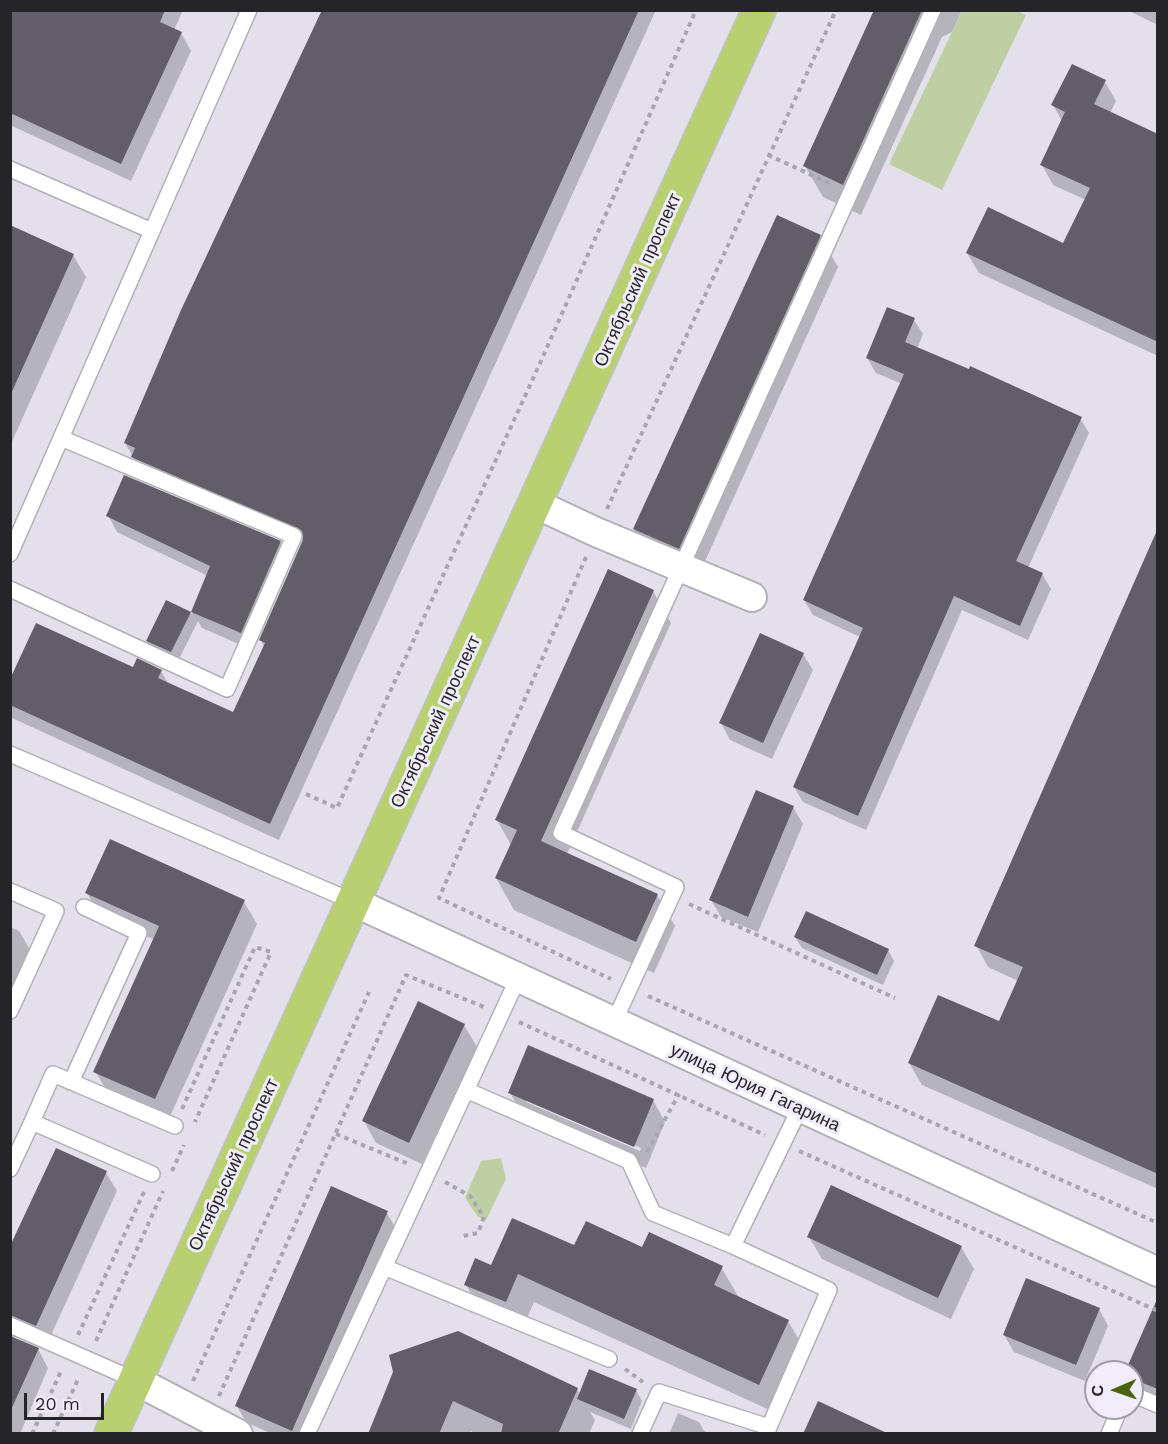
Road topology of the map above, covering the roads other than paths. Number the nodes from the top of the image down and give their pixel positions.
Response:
1 (249, 10) edge
2 (759, 10) edge
3 (933, 10) edge
4 (10, 169) edge
5 (152, 231) junction
6 (62, 438) junction
7 (536, 504) junction
8 (10, 554) edge
9 (681, 568) junction
10 (10, 589) edge
11 (752, 597) dead end
12 (10, 754) edge
13 (10, 891) edge
14 (354, 902) junction
15 (84, 907) dead end
16 (518, 978) junction
17 (10, 1011) edge
18 (614, 1022) junction
19 (71, 1082) junction
20 (466, 1090) junction
21 (800, 1108) junction
22 (32, 1122) junction
23 (175, 1126) dead end
24 (10, 1169) edge
25 (152, 1174) dead end
26 (733, 1246) junction
27 (384, 1267) junction
28 (1158, 1272) edge
29 (10, 1325) edge
30 (609, 1359) road end
31 (135, 1380) junction
32 (1144, 1399) edge
33 (1158, 1405) edge
34 (1115, 1420) edge
35 (767, 1430) edge
36 (111, 1434) edge
37 (238, 1434) edge
38 (307, 1434) edge
39 (640, 1434) edge
40 (1109, 1434) edge

1 - 5 lane
2 - 7 main road, Октябрьский проспект
3 - 9 lane
4 - 5 lane
5 - 6 lane
6 - 8 lane
6 - 10 lane
7 - 9 street
7 - 14 main road, Октябрьский проспект
9 - 11 street
9 - 18 lane
12 - 14 lane
13 - 17 lane
14 - 16 street, улица Юрия Гагарина
14 - 31 main road, Октябрьский проспект
15 - 19 lane
16 - 18 street, улица Юрия Гагарина
16 - 20 lane
18 - 21 street, улица Юрия Гагарина
19 - 22 lane
19 - 23 lane
20 - 26 lane
20 - 27 lane
21 - 26 lane
21 - 28 street, улица Юрия Гагарина
22 - 24 lane
22 - 25 lane
26 - 35 lane
27 - 30 lane
27 - 38 lane
29 - 31 lane
31 - 36 main road, Октябрьский проспект
31 - 37 street
32 - 33 lane
34 - 40 lane
35 - 39 lane

